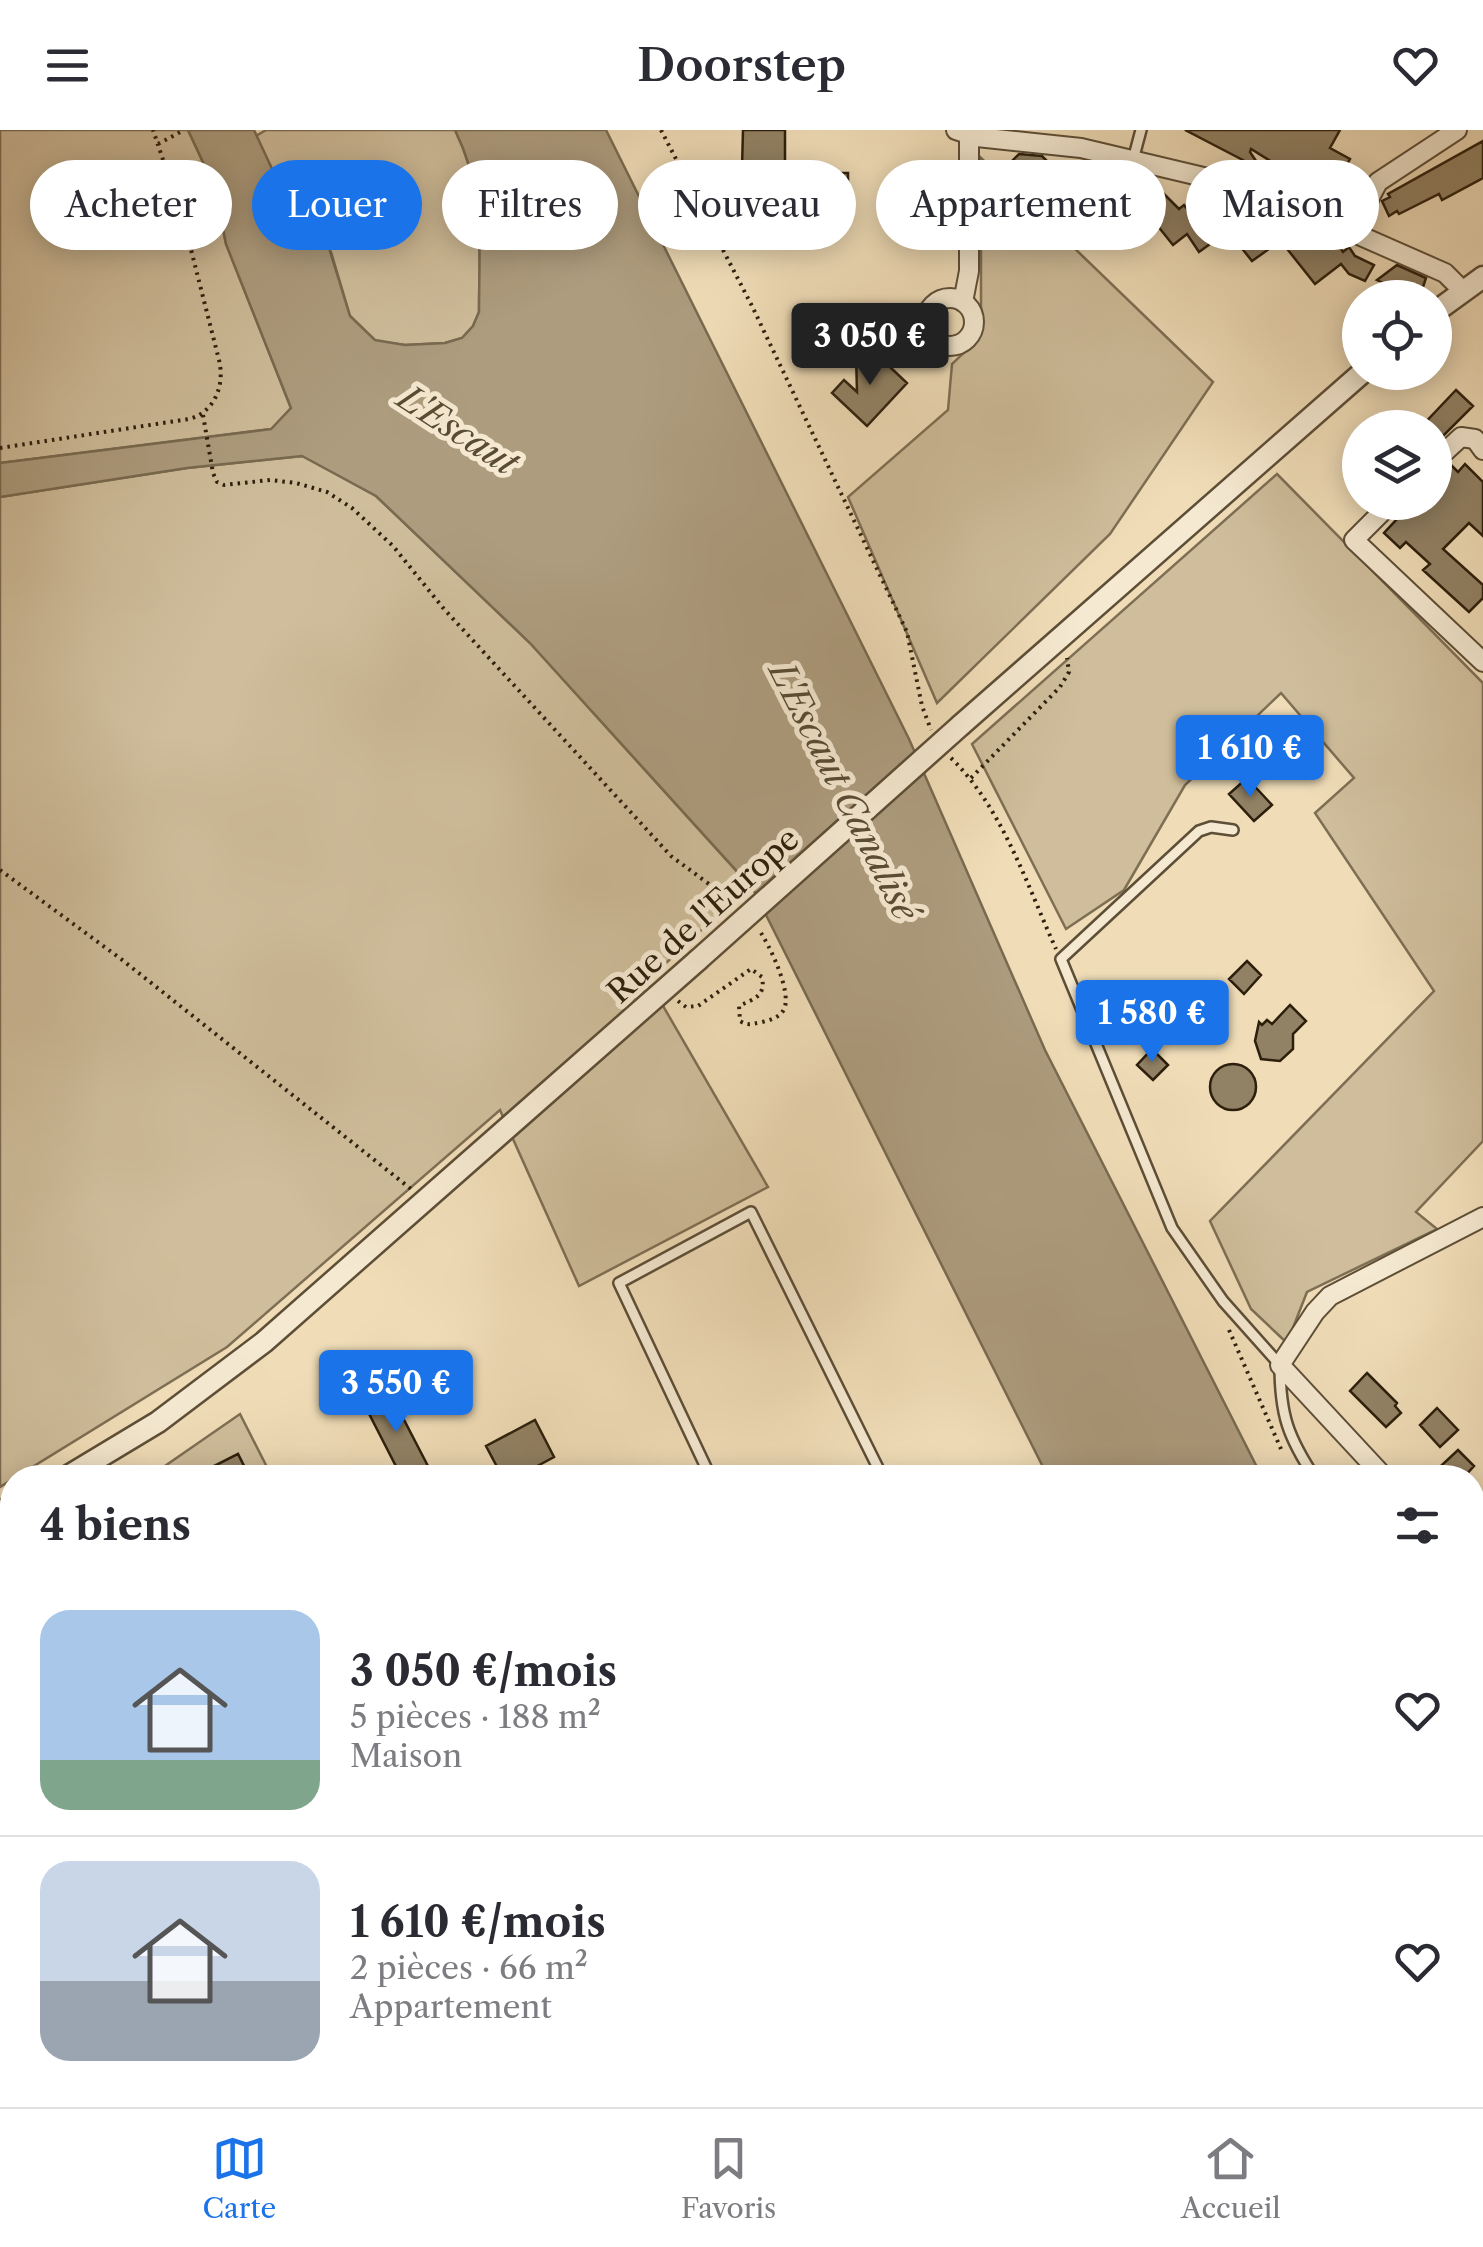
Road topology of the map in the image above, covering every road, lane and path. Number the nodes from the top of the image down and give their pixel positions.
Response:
1 (153, 130) edge
2 (184, 130) edge
3 (661, 130) edge
4 (1140, 130) edge
5 (1458, 130) edge
6 (962, 133) edge
7 (1022, 136) edge
8 (158, 144) junction
9 (1134, 160) joint
10 (1379, 181) edge
11 (1379, 243) edge
12 (1483, 277) edge
13 (1463, 291) junction
14 (1452, 299) edge
15 (963, 302) dead end
16 (1343, 390) edge
17 (203, 415) junction
18 (1452, 445) edge
19 (0, 448) edge
20 (1483, 450) edge
21 (1374, 520) edge
22 (1066, 654) dead end
23 (1483, 662) edge
24 (936, 738) dead end
25 (946, 752) dead end
26 (972, 778) junction
27 (1233, 830) dead end
28 (0, 870) edge
29 (738, 906) dead end
30 (758, 928) dead end
31 (1061, 959) junction
32 (674, 996) dead end
33 (425, 1201) junction
34 (1483, 1217) edge
35 (1224, 1301) junction
36 (1280, 1365) junction
37 (1286, 1457) dead end
38 (87, 1465) edge
39 (706, 1465) edge
40 (877, 1465) edge
41 (1309, 1465) edge
42 (1373, 1465) edge

1 - 8 path
2 - 8 path
3 - 24 path
4 - 9 lane
5 - 10 street
6 - 7 street
6 - 15 street
7 - 9 street
8 - 17 path
11 - 13 street
12 - 13 street
13 - 14 street
16 - 33 street, Rue de l'Europe, bridge
17 - 19 path
17 - 29 path
18 - 20 street
21 - 23 street
22 - 26 path
25 - 26 path
26 - 31 path
27 - 31 lane
28 - 33 path
30 - 32 path
31 - 35 lane
33 - 38 street, Rue de l'Europe
34 - 36 street
35 - 36 lane
35 - 37 path
36 - 41 lane
36 - 42 street
39 - 40 lane

